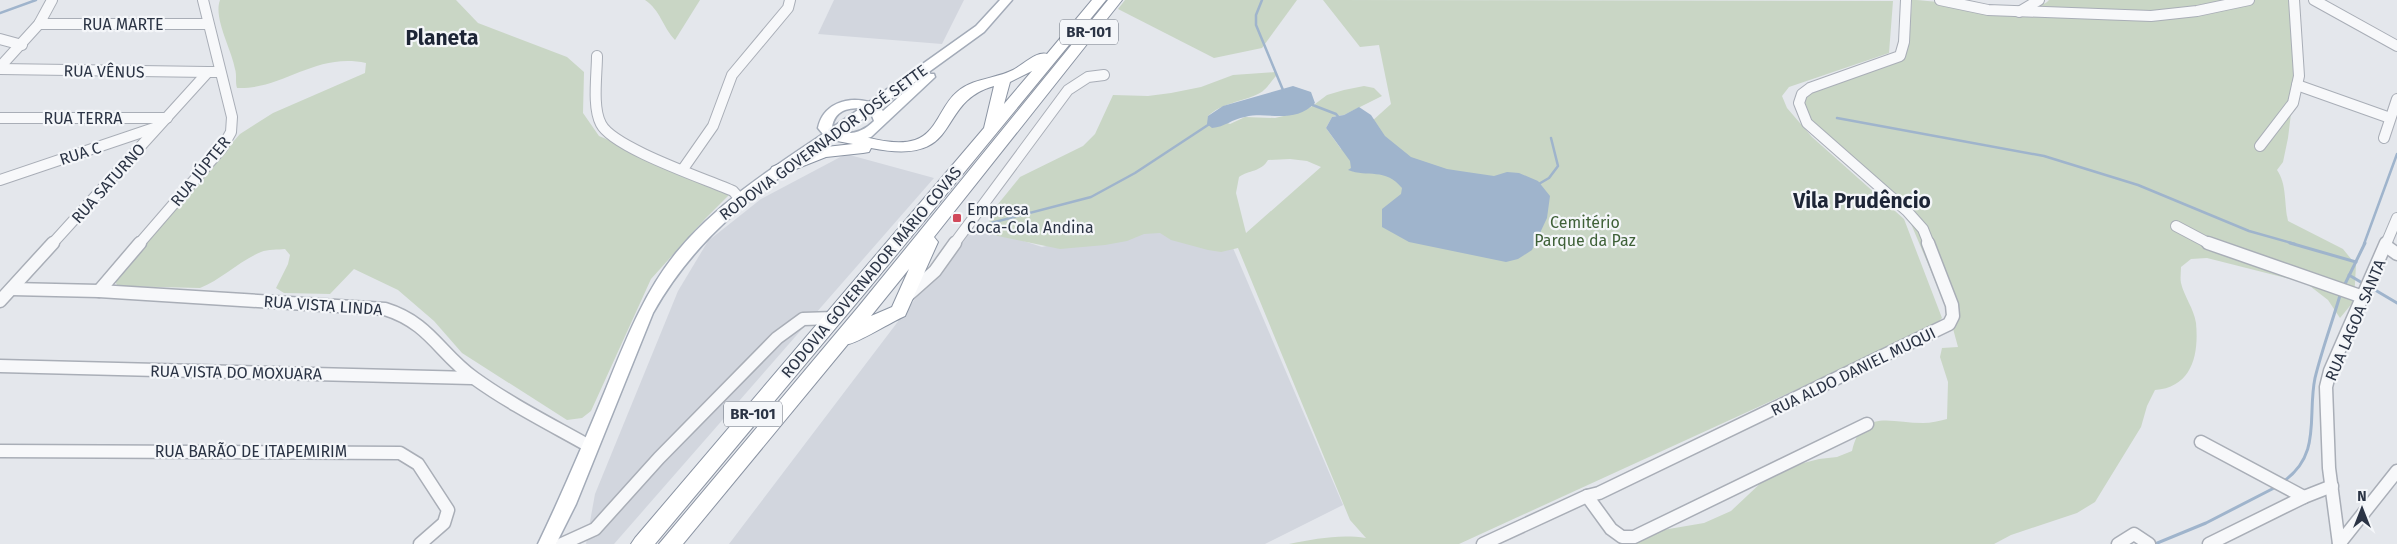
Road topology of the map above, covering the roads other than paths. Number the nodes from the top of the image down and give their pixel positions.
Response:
1 (52, 0) edge
2 (202, 0) edge
3 (790, 0) edge
4 (1006, 0) edge
5 (1099, 0) edge
6 (1115, 0) edge
7 (1906, 0) edge
8 (1940, 0) edge
9 (2038, 0) edge
10 (2249, 0) edge
11 (2294, 0) edge
12 (2314, 0) edge
13 (1988, 5) edge
14 (2019, 12) junction
15 (39, 24) junction
16 (208, 24) junction
17 (0, 39) edge
18 (1062, 44) junction
19 (22, 45) junction
20 (2397, 46) edge
21 (954, 48) junction
22 (597, 56) dead end
23 (0, 68) edge
24 (214, 72) junction
25 (1034, 76) junction
26 (1104, 76) dead end
27 (1008, 77) junction
28 (909, 80) junction
29 (2297, 85) junction
30 (2397, 99) edge
31 (858, 103) junction
32 (996, 104) junction
33 (872, 106) junction
34 (951, 108) junction
35 (0, 118) edge
36 (2390, 118) junction
37 (163, 122) junction
38 (877, 124) junction
39 (991, 129) junction
40 (833, 133) junction
41 (2384, 138) dead end
42 (893, 146) junction
43 (2260, 146) dead end
44 (987, 159) junction
45 (683, 169) junction
46 (778, 171) junction
47 (0, 180) edge
48 (740, 199) junction
49 (945, 212) junction
50 (2397, 218) edge
51 (2176, 226) dead end
52 (2386, 246) junction
53 (2397, 254) edge
54 (917, 270) junction
55 (935, 271) junction
56 (863, 284) junction
57 (12, 289) junction
58 (99, 291) junction
59 (908, 295) junction
60 (2363, 297) junction
61 (0, 301) edge
62 (865, 311) junction
63 (834, 318) junction
64 (884, 318) junction
65 (0, 366) edge
66 (472, 378) junction
67 (809, 379) junction
68 (1867, 424) dead end
69 (2201, 442) dead end
70 (590, 446) junction
71 (0, 451) edge
72 (2397, 472) edge
73 (2332, 486) junction
74 (1587, 496) junction
75 (2304, 497) junction
76 (420, 544) edge
77 (547, 544) edge
78 (562, 544) edge
79 (642, 544) edge
80 (670, 544) edge
81 (1483, 544) edge
82 (2118, 544) edge
83 (2149, 544) edge
84 (2209, 544) edge
85 (2339, 544) edge

1 - 15 street
2 - 16 street, RUA JÚPTER
3 - 45 street
4 - 21 main road, RODOVIA GOVERNADOR JOSÉ SETTE
5 - 18 highway, RODOVIA GOVERNADOR MÁRIO COVAS / BR-101
6 - 44 highway, RODOVIA GOVERNADOR MÁRIO COVAS / BR-101
7 - 74 street, RUA ALDO DANIEL MUQUI
8 - 13 street
9 - 14 street
10 - 14 street
11 - 29 street
12 - 20 street
13 - 14 street
15 - 16 street, RUA MARTE
15 - 19 street
16 - 24 street, RUA JÚPTER
17 - 19 street
18 - 25 highway, RODOVIA GOVERNADOR MÁRIO COVAS / BR-101
18 - 27 highway
19 - 23 street
21 - 28 main road, RODOVIA GOVERNADOR JOSÉ SETTE
21 - 38 main road
22 - 45 street
23 - 24 street, RUA VÊNUS
24 - 37 street, RUA SATURNO
24 - 58 street, RUA JÚPTER
25 - 27 highway
25 - 39 highway, RODOVIA GOVERNADOR MÁRIO COVAS / BR-101
25 - 44 highway
26 - 55 street
27 - 32 highway
27 - 34 highway
28 - 31 main road
28 - 33 main road, RODOVIA GOVERNADOR JOSÉ SETTE
29 - 36 street
29 - 43 street
30 - 36 street
31 - 33 main road
31 - 40 main road
32 - 34 highway
32 - 39 highway
33 - 38 main road
33 - 40 main road, RODOVIA GOVERNADOR JOSÉ SETTE
34 - 42 highway
35 - 37 street, RUA TERRA
36 - 41 street
37 - 47 street, RUA C
37 - 57 street, RUA SATURNO
38 - 40 main road
38 - 42 highway
39 - 56 highway, RODOVIA GOVERNADOR MÁRIO COVAS / BR-101
40 - 42 highway
40 - 46 main road, RODOVIA GOVERNADOR JOSÉ SETTE
42 - 46 highway
44 - 49 highway, RODOVIA GOVERNADOR MÁRIO COVAS / BR-101
45 - 48 street
46 - 48 main road, RODOVIA GOVERNADOR JOSÉ SETTE
48 - 70 main road, RODOVIA GOVERNADOR JOSÉ SETTE
49 - 54 highway
49 - 62 highway, RODOVIA GOVERNADOR MÁRIO COVAS / BR-101
50 - 52 street, RUA LAGOA SANTA
51 - 60 street
52 - 53 street
52 - 60 street, RUA LAGOA SANTA
54 - 55 street
54 - 59 highway
55 - 59 street
56 - 62 highway
56 - 63 highway, RODOVIA GOVERNADOR MÁRIO COVAS / BR-101
57 - 58 street, RUA VISTA LINDA
57 - 61 street, RUA SATURNO
58 - 66 street, RUA VISTA LINDA
59 - 64 highway
60 - 73 street, RUA LAGOA SANTA
62 - 64 highway
62 - 67 highway, RODOVIA GOVERNADOR MÁRIO COVAS / BR-101
63 - 78 street
63 - 79 highway, RODOVIA GOVERNADOR MÁRIO COVAS / BR-101
64 - 67 highway
65 - 66 street, RUA VISTA DO MOXUARA
66 - 70 street, RUA VISTA LINDA
67 - 80 highway, RODOVIA GOVERNADOR MÁRIO COVAS / BR-101
68 - 74 street
69 - 75 street
70 - 77 main road, RODOVIA GOVERNADOR JOSÉ SETTE
71 - 76 street, RUA BARÃO DE ITAPEMIRIM
72 - 85 street
73 - 75 street
73 - 85 street, RUA LAGOA SANTA
74 - 81 street, RUA ALDO DANIEL MUQUI
75 - 84 street
82 - 83 street

